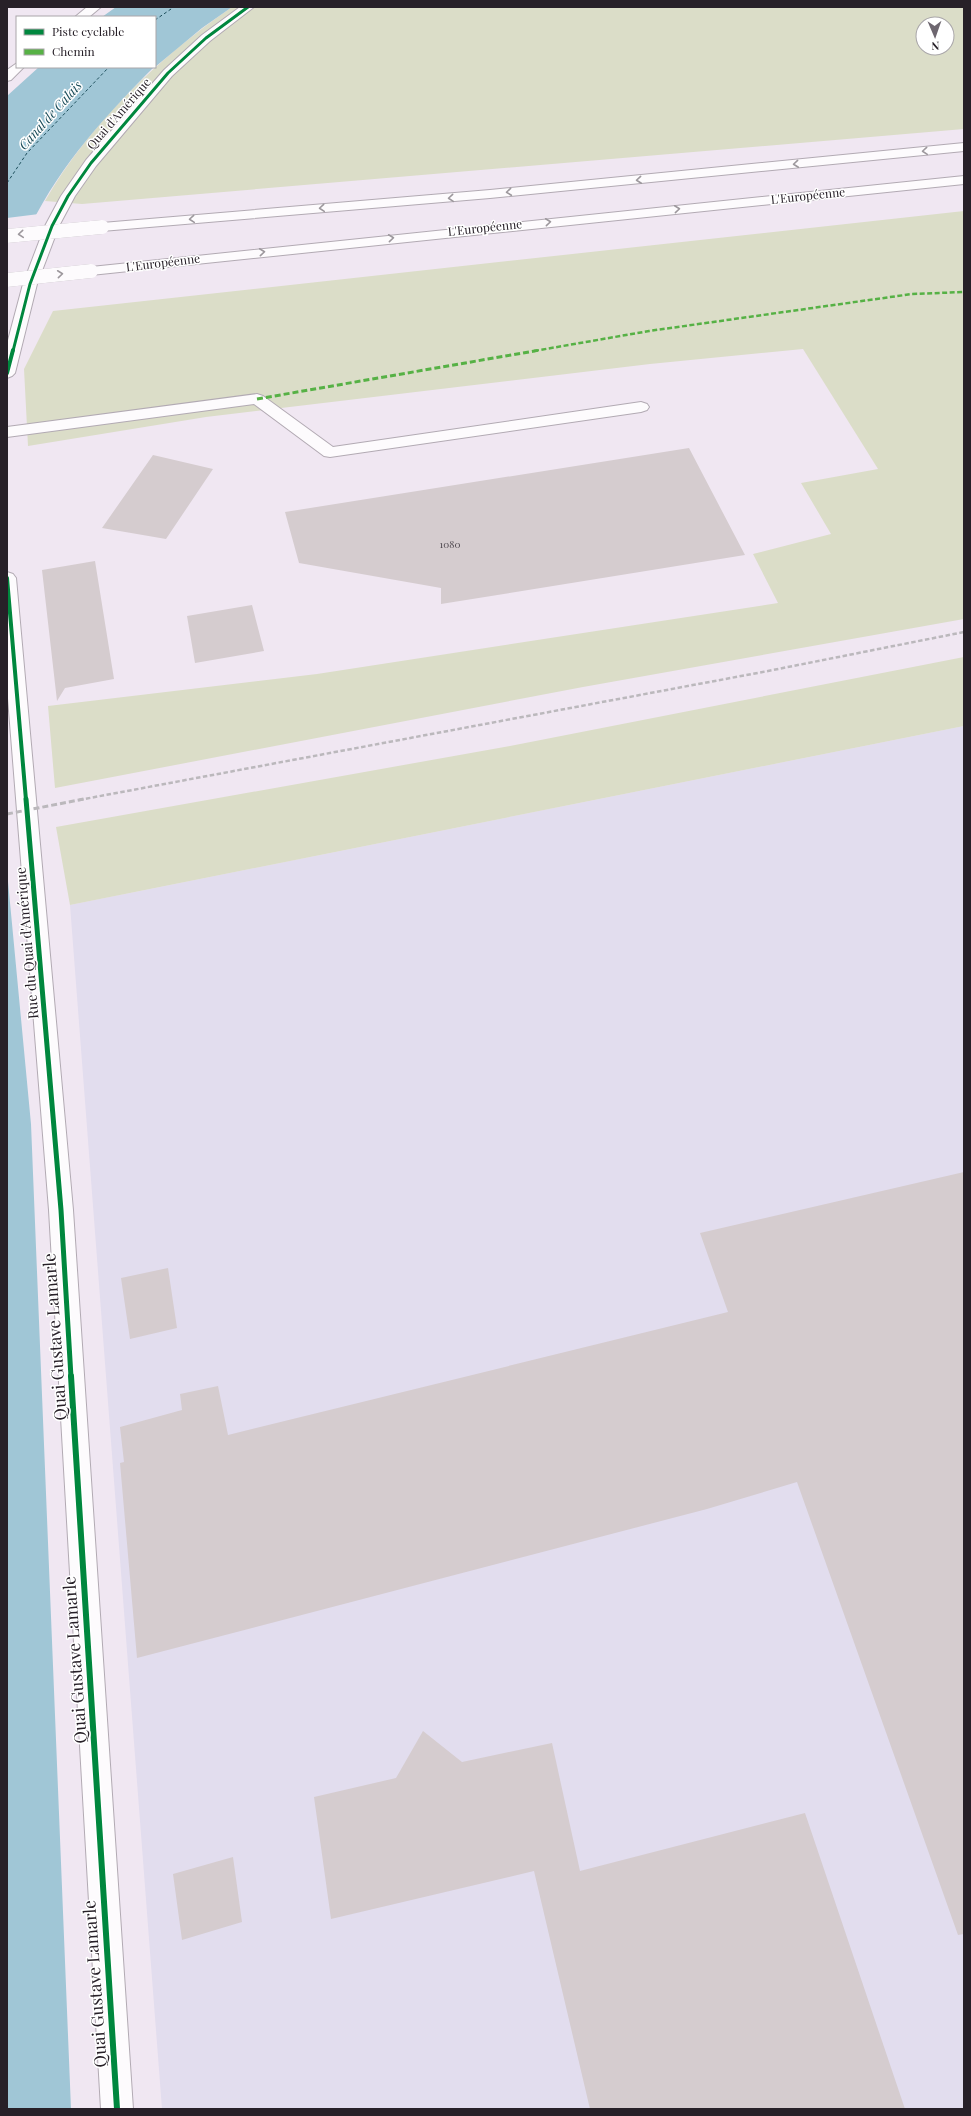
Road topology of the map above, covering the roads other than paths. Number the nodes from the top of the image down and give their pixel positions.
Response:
1 (95, 7) edge
2 (248, 7) edge
3 (82, 16) edge
4 (17, 68) edge
5 (7, 77) edge
6 (964, 148) edge
7 (964, 180) edge
8 (7, 236) edge
9 (7, 280) edge
10 (7, 373) edge
11 (641, 407) dead end
12 (7, 432) edge
13 (7, 578) edge
14 (61, 1210) joint
15 (117, 2109) edge

1 - 3 main road
2 - 10 main road, Quai d'Amérique
4 - 5 main road
6 -> 8 main road, bridge
9 -> 7 main road, L'Européenne, bridge
11 - 12 main road
13 - 14 main road, Rue du Quai d'Amérique
14 - 15 main road, Quai Gustave Lamarle

